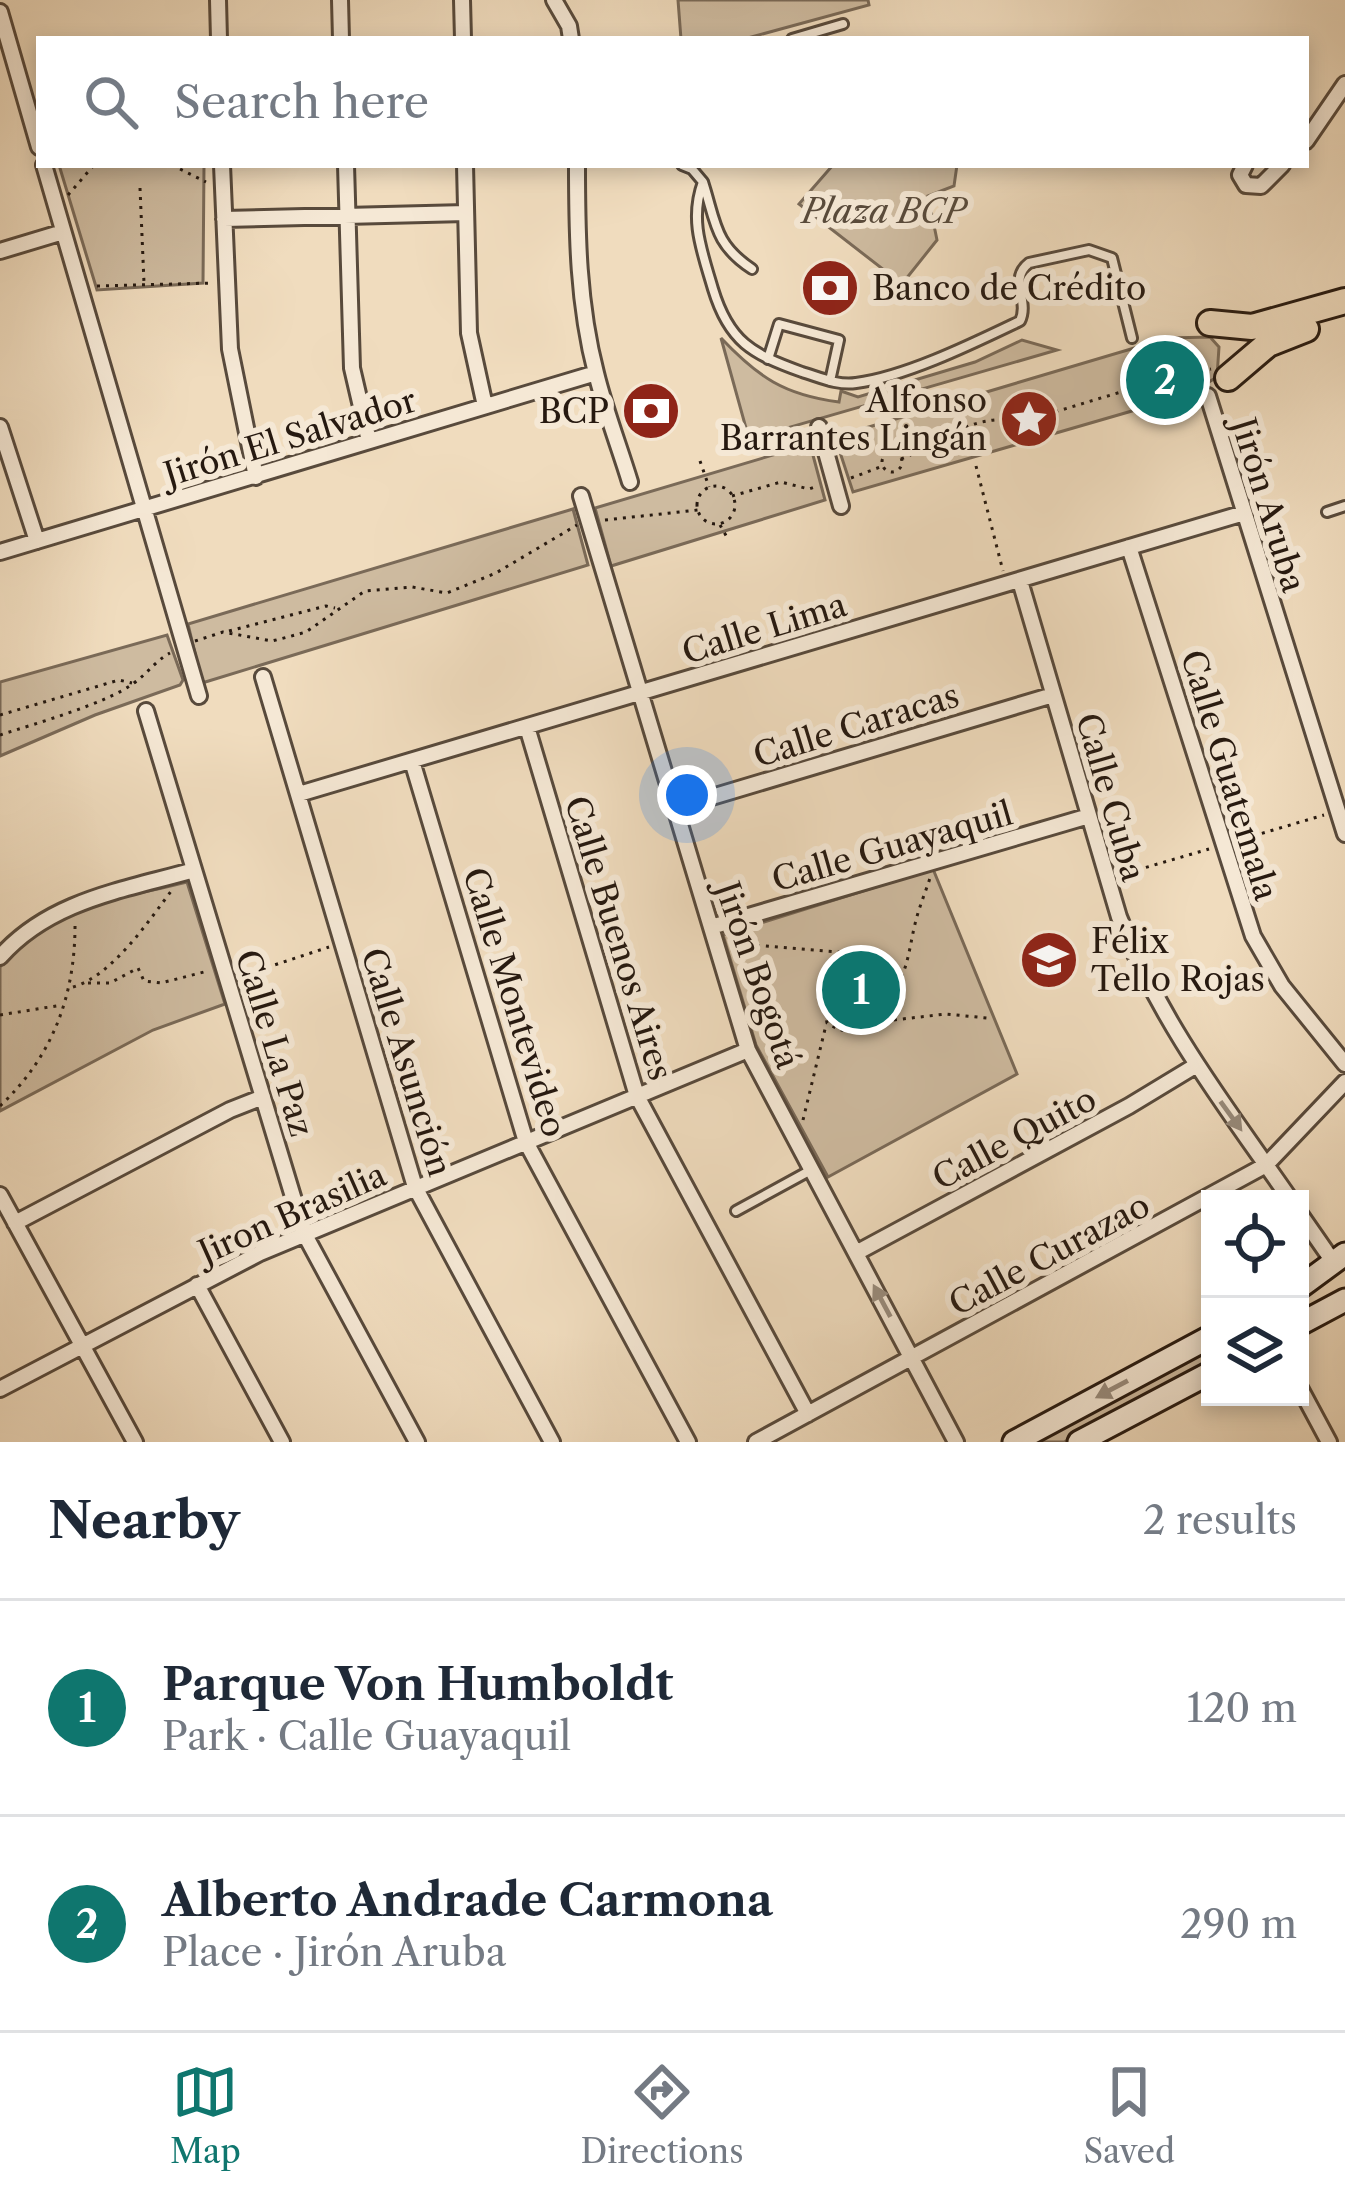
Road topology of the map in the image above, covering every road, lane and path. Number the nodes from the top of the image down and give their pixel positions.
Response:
1 (218, 0) edge
2 (340, 0) edge
3 (462, 0) edge
4 (554, 0) edge
5 (0, 12) edge
6 (843, 24) dead end
7 (219, 36) edge
8 (341, 36) edge
9 (463, 36) edge
10 (571, 36) edge
11 (802, 36) edge
12 (1345, 84) edge
13 (1309, 137) edge
14 (36, 138) edge
15 (45, 168) edge
16 (91, 168) edge
17 (178, 168) edge
18 (222, 168) edge
19 (346, 168) edge
20 (465, 168) edge
21 (578, 168) edge
22 (690, 168) edge
23 (1244, 168) edge
24 (1273, 168) edge
25 (703, 182) junction
26 (208, 183) dead end
27 (140, 188) dead end
28 (68, 195) dead end
29 (466, 213) junction
30 (347, 215) junction
31 (224, 219) junction
32 (63, 232) junction
33 (0, 251) edge
34 (752, 268) dead end
35 (227, 283) junction
36 (144, 285) junction
37 (80, 287) junction
38 (1345, 302) edge
39 (1345, 317) edge
40 (1132, 338) dead end
41 (768, 360) junction
42 (596, 373) junction
43 (1175, 377) junction
44 (1228, 378) junction
45 (830, 381) junction
46 (1154, 382) junction
47 (1208, 396) dead end
48 (485, 406) junction
49 (1038, 417) junction
50 (1019, 420) junction
51 (0, 427) edge
52 (819, 427) dead end
53 (369, 441) junction
54 (901, 459) junction
55 (700, 460) dead end
56 (883, 466) junction
57 (976, 466) dead end
58 (256, 477) junction
59 (630, 482) dead end
60 (834, 483) junction
61 (709, 488) junction
62 (580, 496) dead end
63 (732, 496) junction
64 (841, 506) dead end
65 (1345, 506) edge
66 (145, 509) junction
67 (698, 510) junction
68 (1327, 512) dead end
69 (1244, 513) junction
70 (588, 522) junction
71 (720, 524) junction
72 (728, 539) dead end
73 (37, 541) junction
74 (1130, 548) junction
75 (0, 552) edge
76 (1020, 581) junction
77 (337, 609) junction
78 (223, 632) junction
79 (185, 644) junction
80 (263, 677) dead end
81 (134, 684) junction
82 (640, 693) junction
83 (199, 695) dead end
84 (1053, 695) junction
85 (146, 711) dead end
86 (0, 715) edge
87 (526, 727) junction
88 (0, 735) edge
89 (412, 760) junction
90 (299, 794) junction
91 (674, 808) junction
92 (1089, 816) junction
93 (1345, 834) edge
94 (933, 869) dead end
95 (187, 871) junction
96 (74, 904) junction
97 (713, 934) junction
98 (342, 943) junction
99 (0, 957) edge
100 (208, 971) dead end
101 (227, 980) junction
102 (862, 982) junction
103 (86, 983) junction
104 (71, 988) junction
105 (885, 1000) junction
106 (62, 1005) junction
107 (0, 1015) edge
108 (987, 1018) dead end
109 (884, 1021) junction
110 (827, 1023) junction
111 (748, 1050) junction
112 (1345, 1064) edge
113 (1195, 1066) junction
114 (1345, 1082) edge
115 (637, 1096) junction
116 (263, 1097) junction
117 (0, 1106) edge
118 (802, 1122) dead end
119 (526, 1142) junction
120 (1266, 1165) junction
121 (812, 1169) junction
122 (416, 1187) junction
123 (1284, 1190) edge
124 (0, 1195) edge
125 (736, 1211) dead end
126 (14, 1222) junction
127 (1309, 1224) edge
128 (304, 1233) junction
129 (856, 1253) junction
130 (1340, 1258) edge
131 (1309, 1280) edge
132 (197, 1285) junction
133 (1345, 1300) edge
134 (1309, 1319) edge
135 (1201, 1342) edge
136 (82, 1345) junction
137 (913, 1358) junction
138 (1201, 1378) edge
139 (0, 1389) edge
140 (1309, 1405) edge
141 (808, 1414) junction
142 (135, 1442) edge
143 (282, 1442) edge
144 (417, 1442) edge
145 (552, 1442) edge
146 (688, 1442) edge
147 (756, 1442) edge
148 (956, 1442) edge
149 (1014, 1442) edge
150 (1079, 1442) edge
151 (1329, 1442) edge

1 - 7 street
2 - 8 street
3 - 9 street
4 - 10 street
5 - 14 street
6 - 11 lane
12 - 13 street
15 - 32 street
16 - 28 path
17 - 26 path
18 - 31 street
19 - 30 street
20 - 29 street
21 - 42 street
22 - 25 lane
23 - 24 street
25 - 34 lane
25 - 41 lane
27 - 36 path
29 - 30 street
29 - 48 street
30 - 31 street
30 - 53 street
31 - 35 street
32 - 33 street
32 - 37 street
35 - 36 path
35 - 58 street
36 - 37 path
37 - 66 street
38 - 44 main road
39 - 44 main road
40 - 45 lane
41 - 45 lane
41 - 45 lane
42 - 48 street, Jirón El Salvador
42 - 59 street
43 - 44 path
43 - 46 path
43 - 46 path
46 - 49 path
47 - 69 street, Jirón Aruba
48 - 53 street, Jirón El Salvador
49 - 50 path
49 - 50 path
50 - 54 path
51 - 73 street
52 - 60 street
53 - 58 street, Jirón El Salvador
54 - 56 path
54 - 56 path
55 - 61 path
56 - 60 path
57 - 76 path
58 - 66 street, Jirón El Salvador
60 - 63 path
60 - 64 street
61 - 63 path
61 - 67 path
62 - 70 street, Jirón Bogotá
63 - 71 path
65 - 68 lane
66 - 73 street, Jirón El Salvador
66 - 79 street
67 - 70 path
67 - 71 path
69 - 74 street, Calle Lima
69 - 93 street, Jirón Aruba
70 - 77 path
70 - 82 street, Jirón Bogotá
71 - 72 path
73 - 75 street, Jirón El Salvador
74 - 76 street, Calle Lima
74 - 112 street, Calle Guatemala
76 - 82 street, Calle Lima
76 - 84 street, Calle Cuba
77 - 78 path
77 - 78 path
78 - 79 path
79 - 81 path
79 - 83 street
80 - 90 street, Calle Asunción
81 - 86 path
81 - 88 path
82 - 87 street, Calle Lima
82 - 91 street, Jirón Bogotá
84 - 91 street, Calle Caracas
84 - 92 street, Calle Cuba
85 - 95 street, Calle La Paz
87 - 89 street, Calle Lima
87 - 115 street, Calle Buenos Aires
89 - 90 street, Calle Lima
89 - 119 street, Calle Montevideo
90 - 98 street, Calle Asunción
91 - 97 street, Jirón Bogotá
92 - 97 street, Calle Guayaquil
92 - 113 street, Calle Cuba
94 - 105 path
95 - 96 street
95 - 101 street, Calle La Paz
95 - 103 path
96 - 99 street
96 - 104 path
97 - 102 path
97 - 111 street, Jirón Bogotá
98 - 101 path
98 - 122 street, Calle Asunción
100 - 103 path
101 - 116 street, Calle La Paz
102 - 105 path
102 - 110 path
103 - 104 path
104 - 106 path
105 - 109 path
106 - 107 path
106 - 117 path
108 - 109 path
109 - 110 path
110 - 118 path
111 - 115 street, Jiron Brasilia
111 - 121 street, Jirón Bogotá
113 -> 120 street, Calle Cuba
113 - 129 street, Calle Quito
114 - 120 street, Calle Curazao
115 - 119 street, Jiron Brasilia
115 - 141 street, Calle Buenos Aires
116 - 126 street
116 - 128 street, Calle La Paz
119 - 122 street, Jiron Brasilia
119 - 146 street, Calle Montevideo
120 - 123 street, Calle Cuba
120 - 137 street, Calle Curazao
121 - 125 lane
121 - 129 street, Jirón Bogotá
122 - 128 street, Jiron Brasilia
122 - 145 street, Calle Asunción
124 - 126 street
126 - 136 street
127 - 130 street
128 - 132 street, Jiron Brasilia
128 - 144 street, Calle La Paz
137 -> 129 street, Jirón Bogotá
130 - 131 main road
132 - 136 street, Jiron Brasilia
132 - 143 street
133 - 134 main road
135 -> 149 main road
136 - 139 street, Jiron Brasilia
136 - 142 street
137 - 141 street, Calle Curazao
137 - 148 street, Jirón Bogotá
138 - 150 main road
140 - 151 street
141 - 147 street, Calle Curazao

